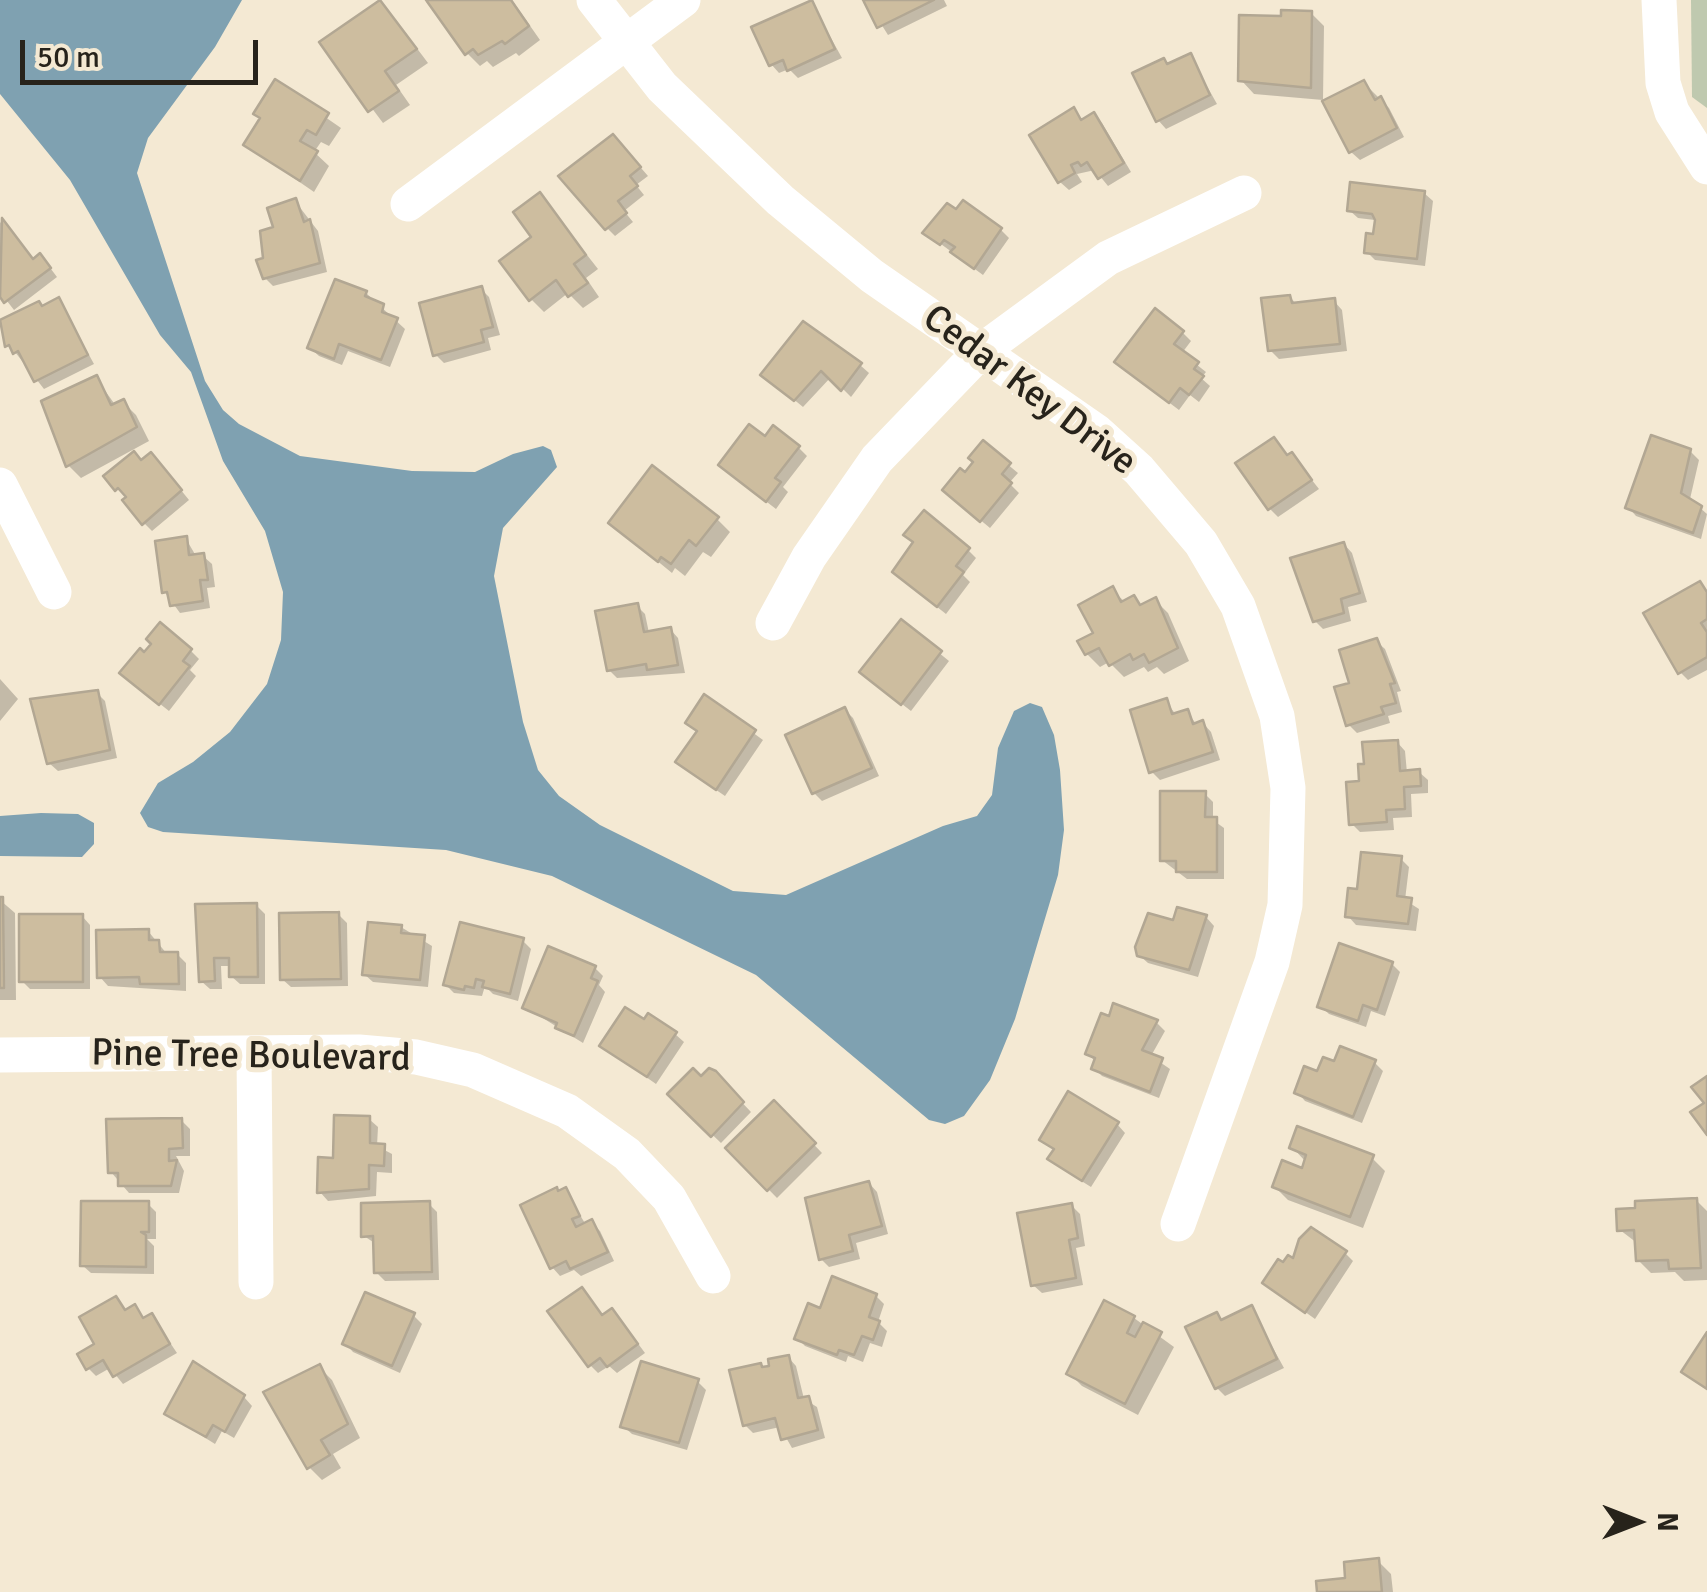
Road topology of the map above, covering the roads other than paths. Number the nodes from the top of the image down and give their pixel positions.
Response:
1 (594, 0) edge
2 (682, 0) edge
3 (1660, 0) edge
4 (624, 42) junction
5 (1707, 167) edge
6 (1244, 192) dead end
7 (408, 204) dead end
8 (981, 352) junction
9 (0, 486) edge
10 (54, 592) dead end
11 (773, 623) dead end
12 (254, 1053) junction
13 (0, 1056) edge
14 (1178, 1224) dead end
15 (714, 1276) dead end
16 (256, 1282) dead end

1 - 4 street, Cedar Key Drive
2 - 4 street
3 - 5 street
4 - 7 street
4 - 8 street, Cedar Key Drive
6 - 8 street
8 - 11 street
8 - 14 street, Cedar Key Drive
9 - 10 street
12 - 13 street, Pine Tree Boulevard
12 - 15 street, Pine Tree Boulevard
12 - 16 street

